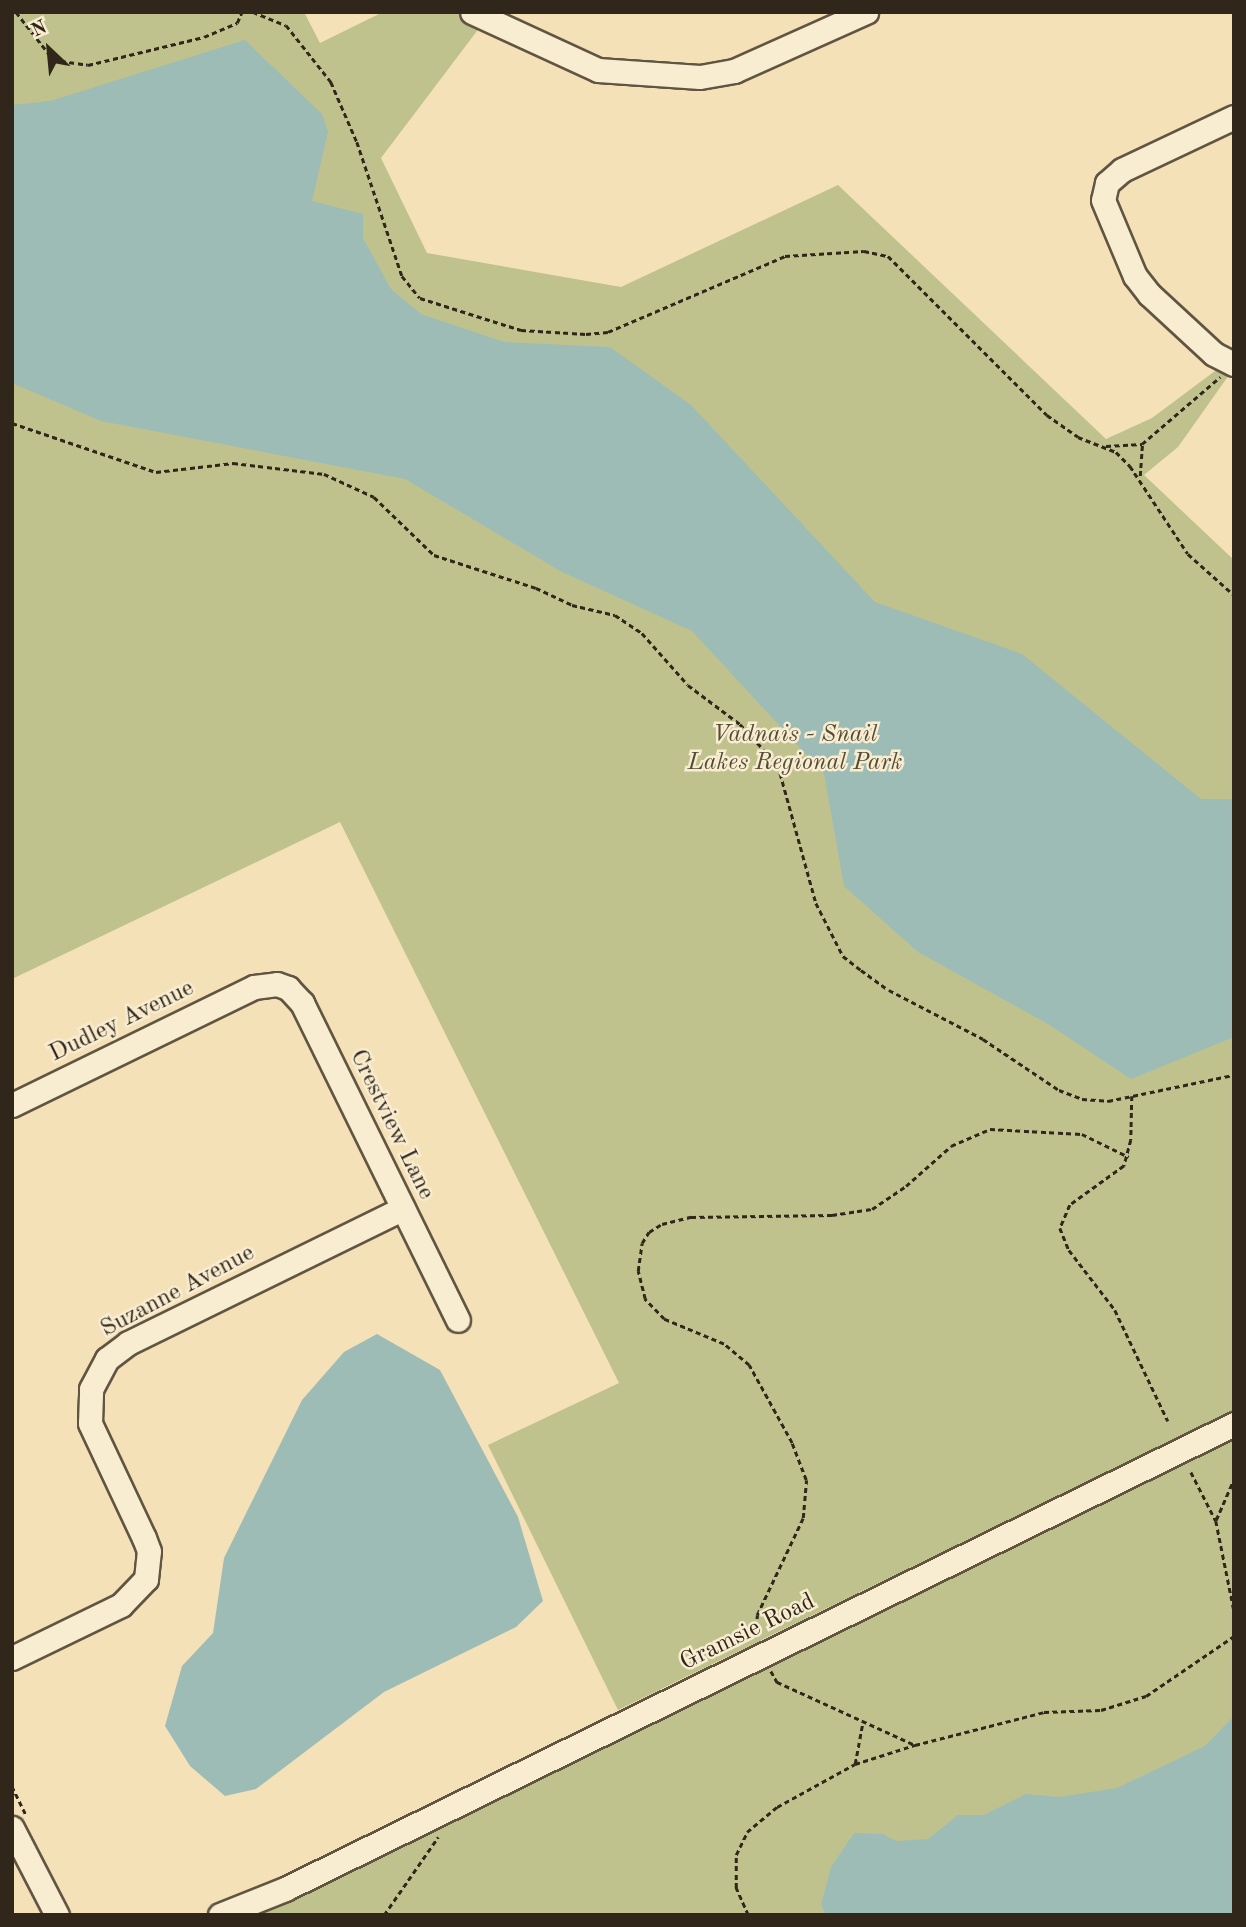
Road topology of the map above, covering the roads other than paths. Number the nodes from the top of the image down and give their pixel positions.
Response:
1 (472, 12) edge
2 (866, 12) edge
3 (1234, 117) edge
4 (1232, 363) edge
5 (254, 987) joint
6 (12, 1105) edge
7 (403, 1208) junction
8 (458, 1320) dead end
9 (1234, 1424) edge
10 (12, 1658) edge
11 (12, 1828) edge
12 (285, 1889) junction
13 (57, 1915) edge
14 (220, 1915) edge
15 (244, 1915) edge

1 - 2 street
3 - 4 street
5 - 6 street, Dudley Avenue
5 - 7 street, Crestview Lane
7 - 8 street, Crestview Lane
7 - 10 street, Suzanne Avenue
9 - 12 street, Gramsie Road
11 - 13 street
12 - 14 street, Gramsie Road
12 - 15 street, Gramsie Road

